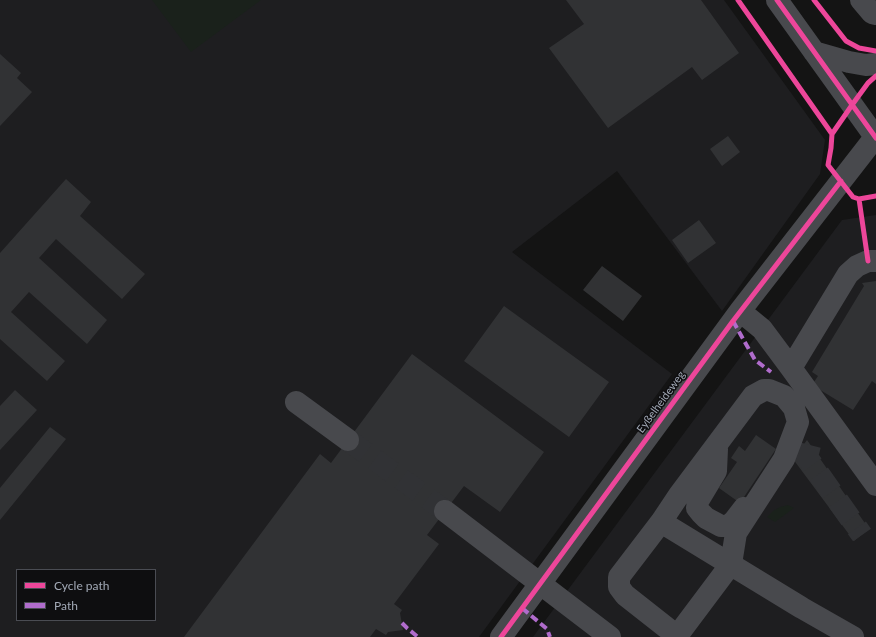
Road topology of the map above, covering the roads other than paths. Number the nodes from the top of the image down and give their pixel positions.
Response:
1 (777, 0) edge
2 (861, 0) edge
3 (876, 14) edge
4 (814, 52) junction
5 (876, 64) edge
6 (876, 138) edge
7 (876, 261) edge
8 (740, 311) junction
9 (791, 368) junction
10 (296, 402) dead end
11 (348, 440) tunnel mouth
12 (791, 440) junction
13 (718, 444) junction
14 (876, 485) edge
15 (445, 511) tunnel mouth
16 (661, 522) junction
17 (731, 564) junction
18 (540, 583) junction
19 (677, 636) edge
20 (500, 637) edge
21 (610, 637) edge
22 (853, 637) edge

1 - 4 street
2 - 3 street
4 - 5 street
4 - 6 street
6 - 8 street, Eyßelheideweg
7 - 9 street
8 - 9 street
8 - 18 street, Eyßelheideweg
9 - 14 street
10 - 11 street
12 - 13 street
12 - 13 street
12 - 17 street
13 - 16 street
15 - 18 street
16 - 17 street
16 - 19 street
17 - 19 street
17 - 22 street
18 - 20 street, Eyßelheideweg
18 - 21 street

